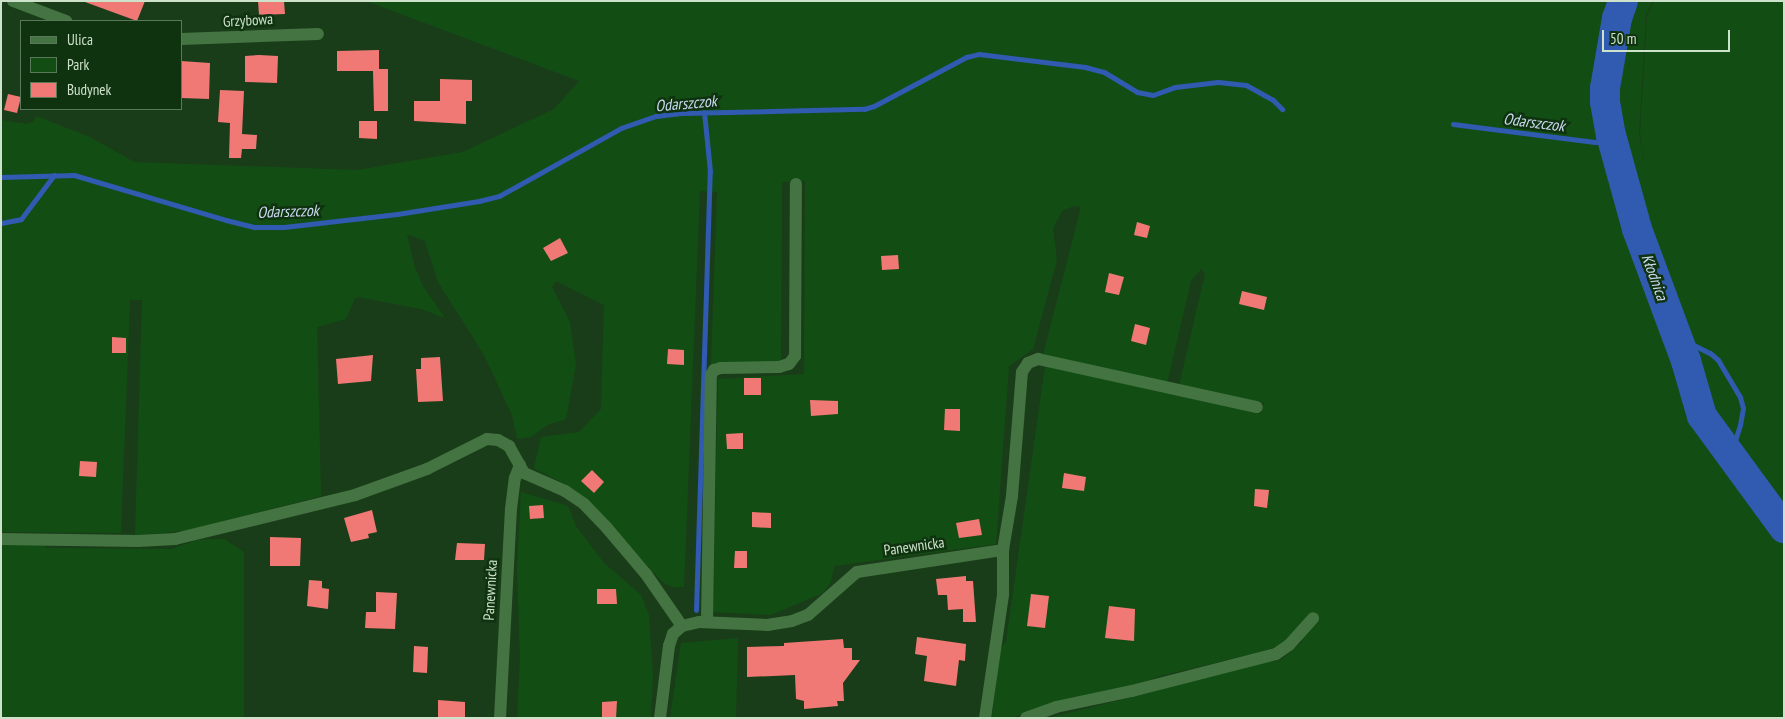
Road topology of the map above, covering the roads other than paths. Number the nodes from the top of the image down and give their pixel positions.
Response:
1 (13, 1) edge
2 (63, 20) edge
3 (318, 34) dead end
4 (182, 39) edge
5 (796, 184) dead end
6 (1257, 407) dead end
7 (520, 465) junction
8 (1, 539) edge
9 (1003, 550) junction
10 (1313, 618) dead end
11 (707, 622) junction
12 (682, 626) junction
13 (985, 717) edge
14 (500, 718) edge
15 (660, 718) edge
16 (1026, 718) edge

1 - 2 street
3 - 4 street, Grzybowa
5 - 11 street
6 - 9 street
7 - 8 street
7 - 12 street
7 - 14 street, Panewnicka
9 - 11 street, Panewnicka
9 - 13 street
10 - 16 street
11 - 12 street, Panewnicka
12 - 15 street

